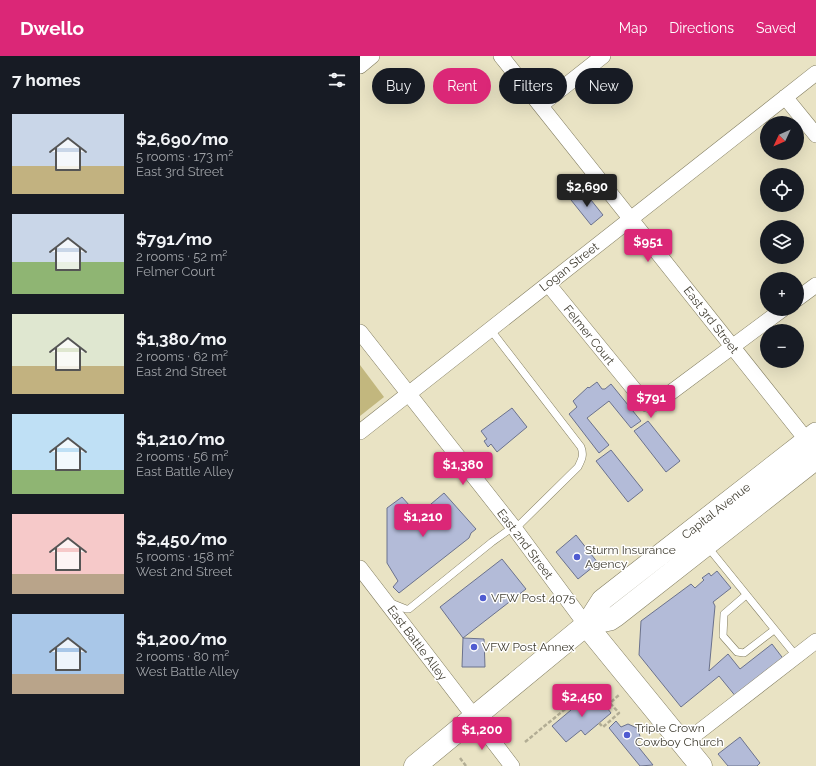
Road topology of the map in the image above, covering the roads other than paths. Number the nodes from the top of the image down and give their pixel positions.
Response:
1 (372, 56) edge
2 (502, 56) edge
3 (603, 56) edge
4 (360, 66) edge
5 (816, 73) edge
6 (785, 97) junction
7 (540, 105) junction
8 (816, 135) edge
9 (630, 218) junction
10 (548, 284) junction
11 (816, 285) edge
12 (804, 294) edge
13 (774, 316) edge
14 (490, 329) junction
15 (360, 332) edge
16 (732, 347) junction
17 (408, 394) junction
18 (360, 432) edge
19 (813, 442) edge
20 (816, 459) edge
21 (514, 528) junction
22 (699, 537) junction
23 (360, 568) edge
24 (746, 595) junction
25 (386, 603) junction
26 (586, 625) junction
27 (774, 630) junction
28 (816, 641) edge
29 (796, 657) junction
30 (474, 718) junction
31 (683, 744) junction
32 (415, 766) edge
33 (512, 766) edge
34 (701, 766) edge

1 - 4 street
2 - 7 street, East 3rd Street
3 - 7 street
5 - 6 street, Logan Street
6 - 8 street
6 - 9 street, Logan Street
7 - 9 street, East 3rd Street
9 - 10 street, Logan Street
9 - 16 street, East 3rd Street
10 - 14 street, Logan Street
10 - 16 street, Felmer Court
11 - 12 street
13 - 16 street, Felmer Court
14 - 17 street, Logan Street
14 - 21 lane
15 - 17 street, East 2nd Street
16 - 19 street, East 3rd Street
17 - 18 street, Logan Street
17 - 21 street, East 2nd Street
19 - 22 main road, Capital Avenue
20 - 22 main road, Capital Avenue
21 - 25 lane
21 - 26 street, East 2nd Street
22 - 24 lane
22 - 26 main road, Capital Avenue
23 - 25 street, East Battle Alley
24 - 27 lane
24 - 27 lane
25 - 30 street, East Battle Alley
26 - 30 main road, Capital Avenue
26 - 31 main road
27 - 29 lane
28 - 29 street
29 - 31 street
30 - 32 main road, Capital Avenue
30 - 33 street, East Battle Alley
31 - 34 main road

